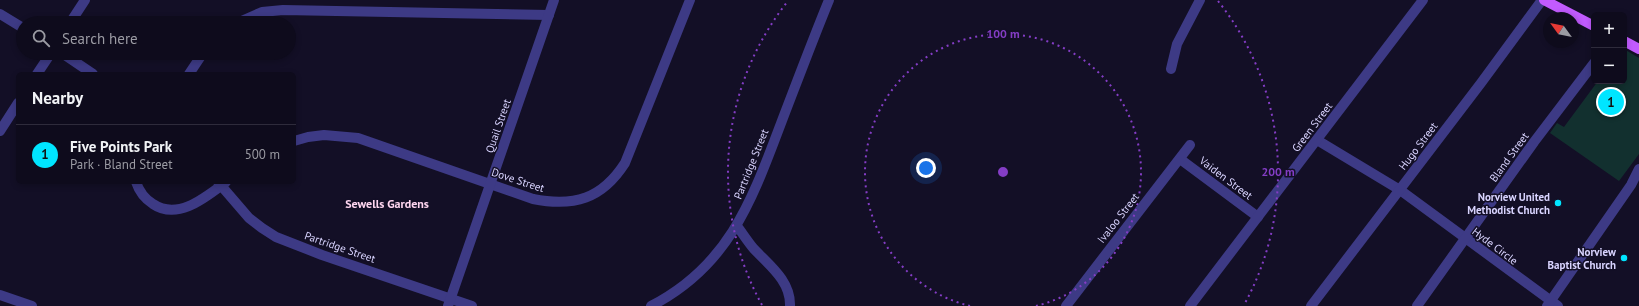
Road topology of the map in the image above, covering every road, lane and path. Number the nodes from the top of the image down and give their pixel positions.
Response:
1 (85, 0) edge
2 (554, 0) edge
3 (690, 0) edge
4 (829, 0) edge
5 (1200, 0) edge
6 (1423, 0) edge
7 (1543, 0) edge
8 (0, 14) edge
9 (549, 15) junction
10 (75, 16) edge
11 (253, 16) edge
12 (16, 24) edge
13 (1591, 24) edge
14 (1627, 42) edge
15 (1638, 48) edge
16 (46, 60) edge
17 (72, 60) edge
18 (198, 60) edge
19 (1591, 67) edge
20 (1171, 69) dead end
21 (38, 72) edge
22 (90, 72) edge
23 (190, 72) edge
24 (16, 106) edge
25 (0, 131) edge
26 (296, 140) edge
27 (1317, 140) junction
28 (1190, 145) dead end
29 (1180, 159) junction
30 (1639, 168) edge
31 (1635, 183) edge
32 (137, 184) edge
33 (221, 184) edge
34 (223, 184) edge
35 (490, 184) junction
36 (1400, 190) junction
37 (1258, 217) junction
38 (737, 226) junction
39 (1465, 238) junction
40 (0, 295) edge
41 (450, 302) edge
42 (1552, 304) edge
43 (32, 306) edge
44 (472, 306) edge
45 (651, 306) edge
46 (790, 306) edge
47 (1066, 306) edge
48 (1190, 306) edge
49 (1311, 306) edge
50 (1417, 306) edge

1 - 10 street
2 - 9 street, Quail Street
3 - 35 street, Dove Street
4 - 38 street, Partridge Street
5 - 20 street
6 - 27 street, Green Street
7 - 13 main road
7 - 36 street, Hugo Street
8 - 12 street
9 - 11 street
9 - 35 street, Quail Street
14 - 15 main road
16 - 21 street
17 - 22 street
18 - 23 street
19 - 39 street, Bland Street
24 - 25 street
26 - 35 street, Dove Street
27 - 36 street, Hyde Circle
27 - 37 street, Green Street
28 - 29 street, Ivaloo Street
29 - 37 street, Vaiden Street
29 - 47 street, Ivaloo Street
30 - 31 street
31 - 42 street
32 - 33 street
34 - 41 street, Partridge Street
35 - 41 street, Quail Street
36 - 39 street, Hyde Circle
36 - 49 street, Hugo Street
37 - 48 street, Green Street
38 - 45 street, Partridge Street
38 - 46 street
39 - 42 street, Hyde Circle
39 - 50 street, Bland Street
40 - 43 street
41 - 44 street, Partridge Street

